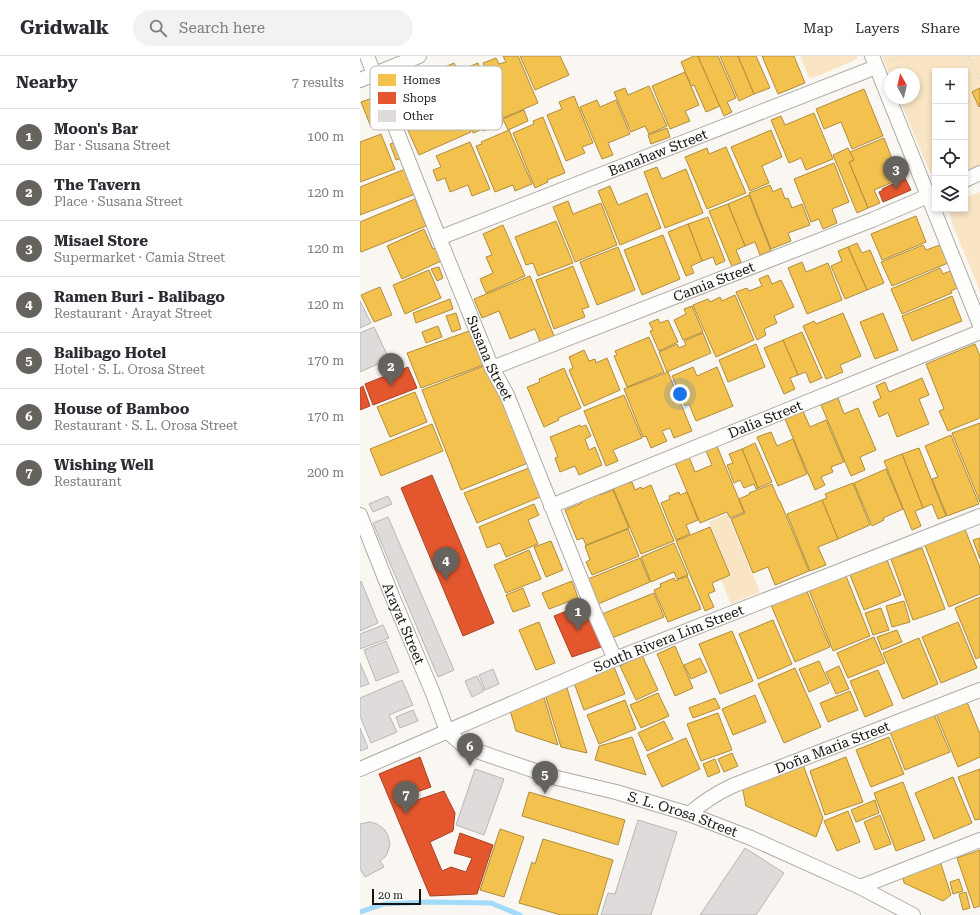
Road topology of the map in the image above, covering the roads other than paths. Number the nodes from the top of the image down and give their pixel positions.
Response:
1 (367, 56) edge
2 (419, 56) edge
3 (874, 62) edge
4 (371, 66) edge
5 (394, 66) edge
6 (370, 76) edge
7 (360, 80) edge
8 (396, 130) edge
9 (980, 173) edge
10 (968, 179) edge
11 (932, 195) edge
12 (938, 212) edge
13 (439, 238) junction
14 (980, 325) edge
15 (980, 332) edge
16 (492, 368) junction
17 (551, 506) junction
18 (360, 515) edge
19 (980, 516) edge
20 (614, 659) junction
21 (980, 690) edge
22 (446, 731) junction
23 (360, 769) edge
24 (690, 814) junction
25 (980, 840) edge
26 (860, 888) junction
27 (913, 915) edge

1 - 4 street, Susana Street
2 - 5 street
3 - 11 street
3 - 13 street, Banahaw Street
6 - 7 street
8 - 13 street, Susana Street
9 - 10 street
11 - 16 street, Camia Street
12 - 14 street
13 - 16 street, Susana Street
15 - 17 street, Dalia Street
16 - 17 street, Susana Street
17 - 20 street, Susana Street
18 - 22 street, Arayat Street
19 - 20 street, South Rivera Lim Street
20 - 22 street, South Rivera Lim Street
21 - 24 street, Doña Maria Street
22 - 23 street, South Rivera Lim Street
22 - 24 street, S. L. Orosa Street
24 - 26 street, S. L. Orosa Street
25 - 26 street
26 - 27 street, S. L. Orosa Street

